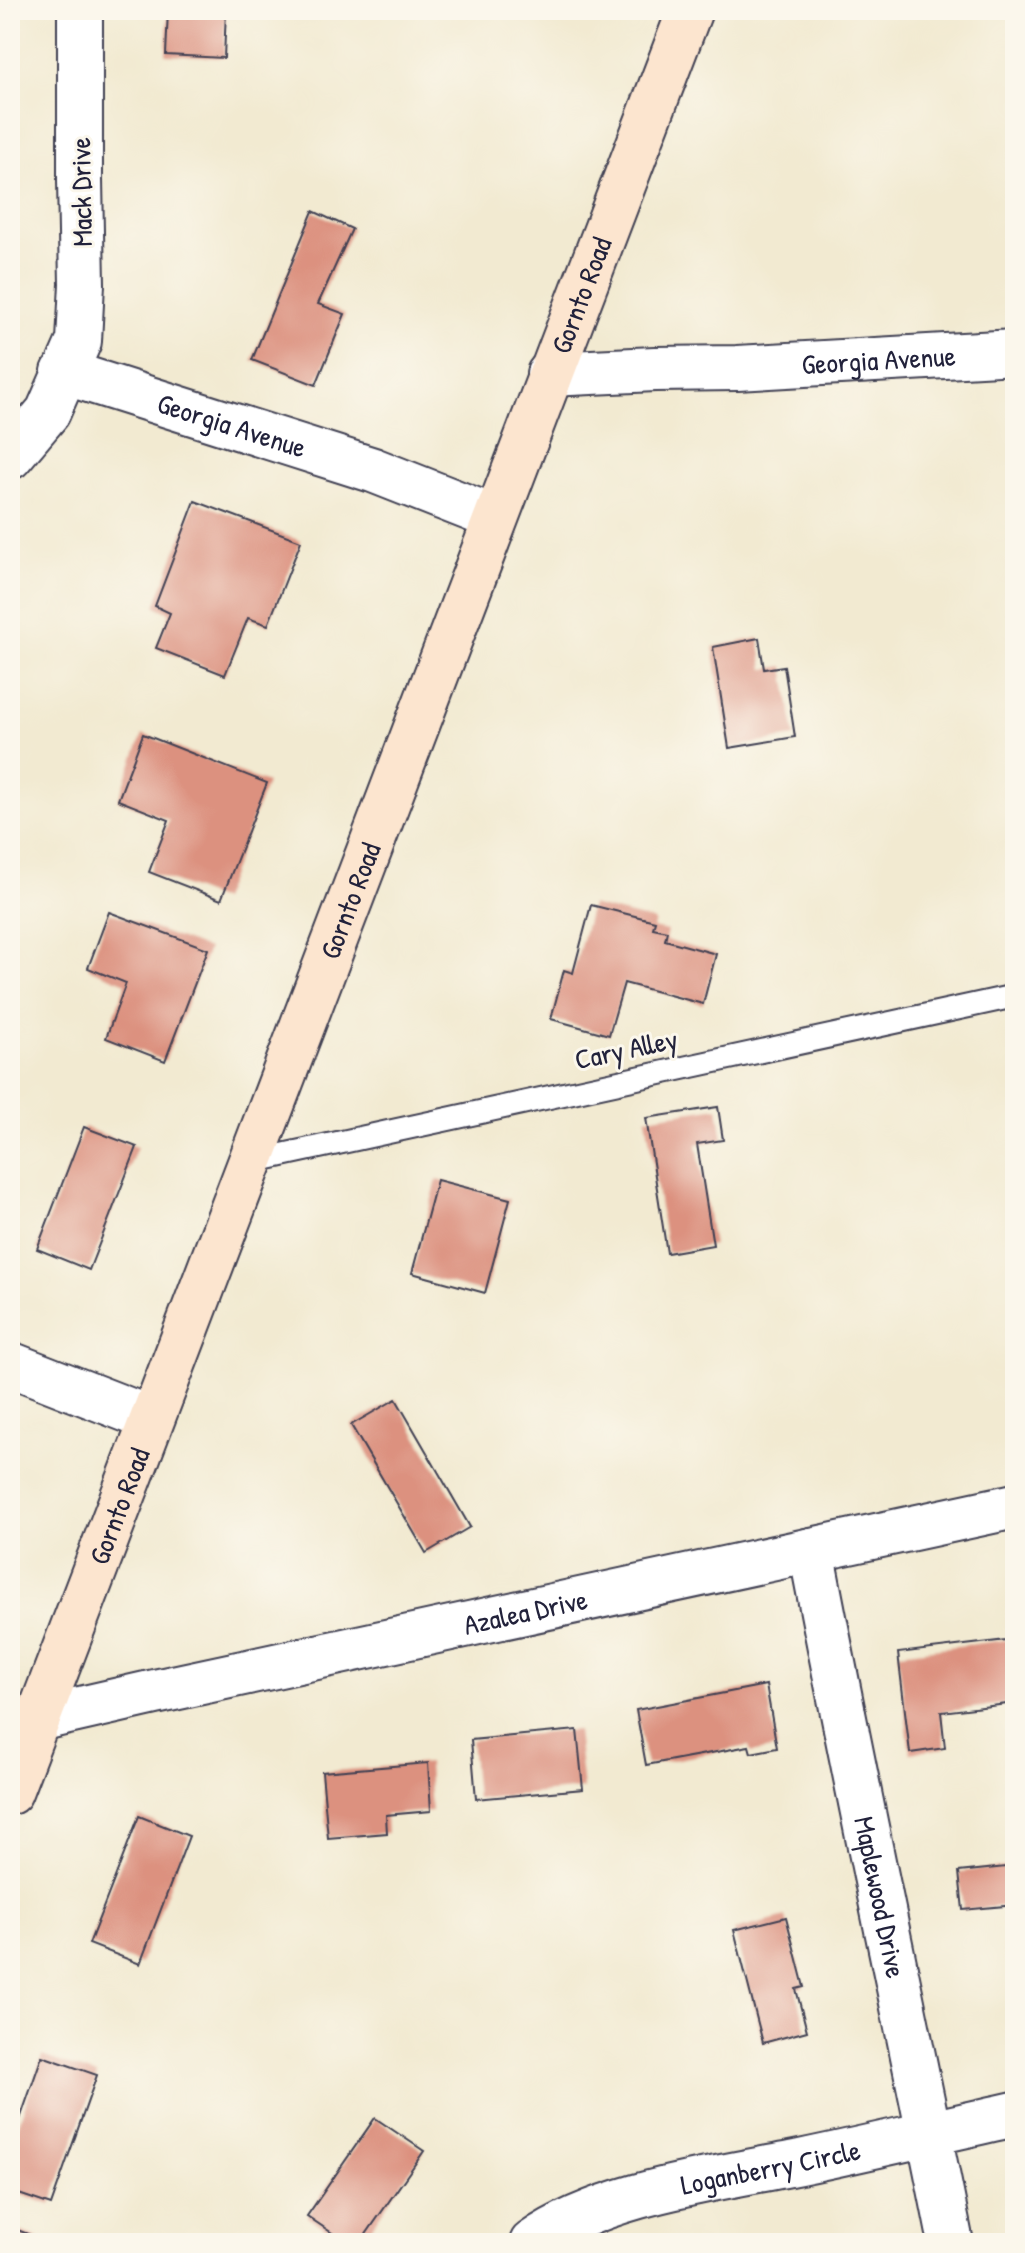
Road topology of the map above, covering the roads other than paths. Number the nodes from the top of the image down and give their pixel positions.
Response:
1 (80, 10) edge
2 (690, 10) edge
3 (1015, 352) edge
4 (64, 372) junction
5 (549, 374) junction
6 (10, 457) edge
7 (495, 518) junction
8 (1015, 996) edge
9 (250, 1162) junction
10 (10, 1364) edge
11 (151, 1419) junction
12 (1015, 1506) edge
13 (811, 1550) junction
14 (37, 1719) junction
15 (10, 1792) edge
16 (1015, 2114) edge
17 (929, 2133) junction
18 (532, 2243) edge
19 (951, 2243) edge

1 - 4 street, Mack Drive
2 - 5 main road, Gornto Road
3 - 5 street, Georgia Avenue
4 - 6 street
4 - 7 street, Georgia Avenue
5 - 7 main road, Gornto Road
7 - 9 main road, Gornto Road
8 - 9 lane, Cary Alley
9 - 11 main road, Gornto Road
10 - 11 street
11 - 14 main road, Gornto Road
12 - 13 street, Azalea Drive
13 - 14 street, Azalea Drive
13 - 17 street, Maplewood Drive
14 - 15 main road, Gornto Road
16 - 17 street, Loganberry Circle
17 - 18 street, Loganberry Circle
17 - 19 street, Maplewood Drive

